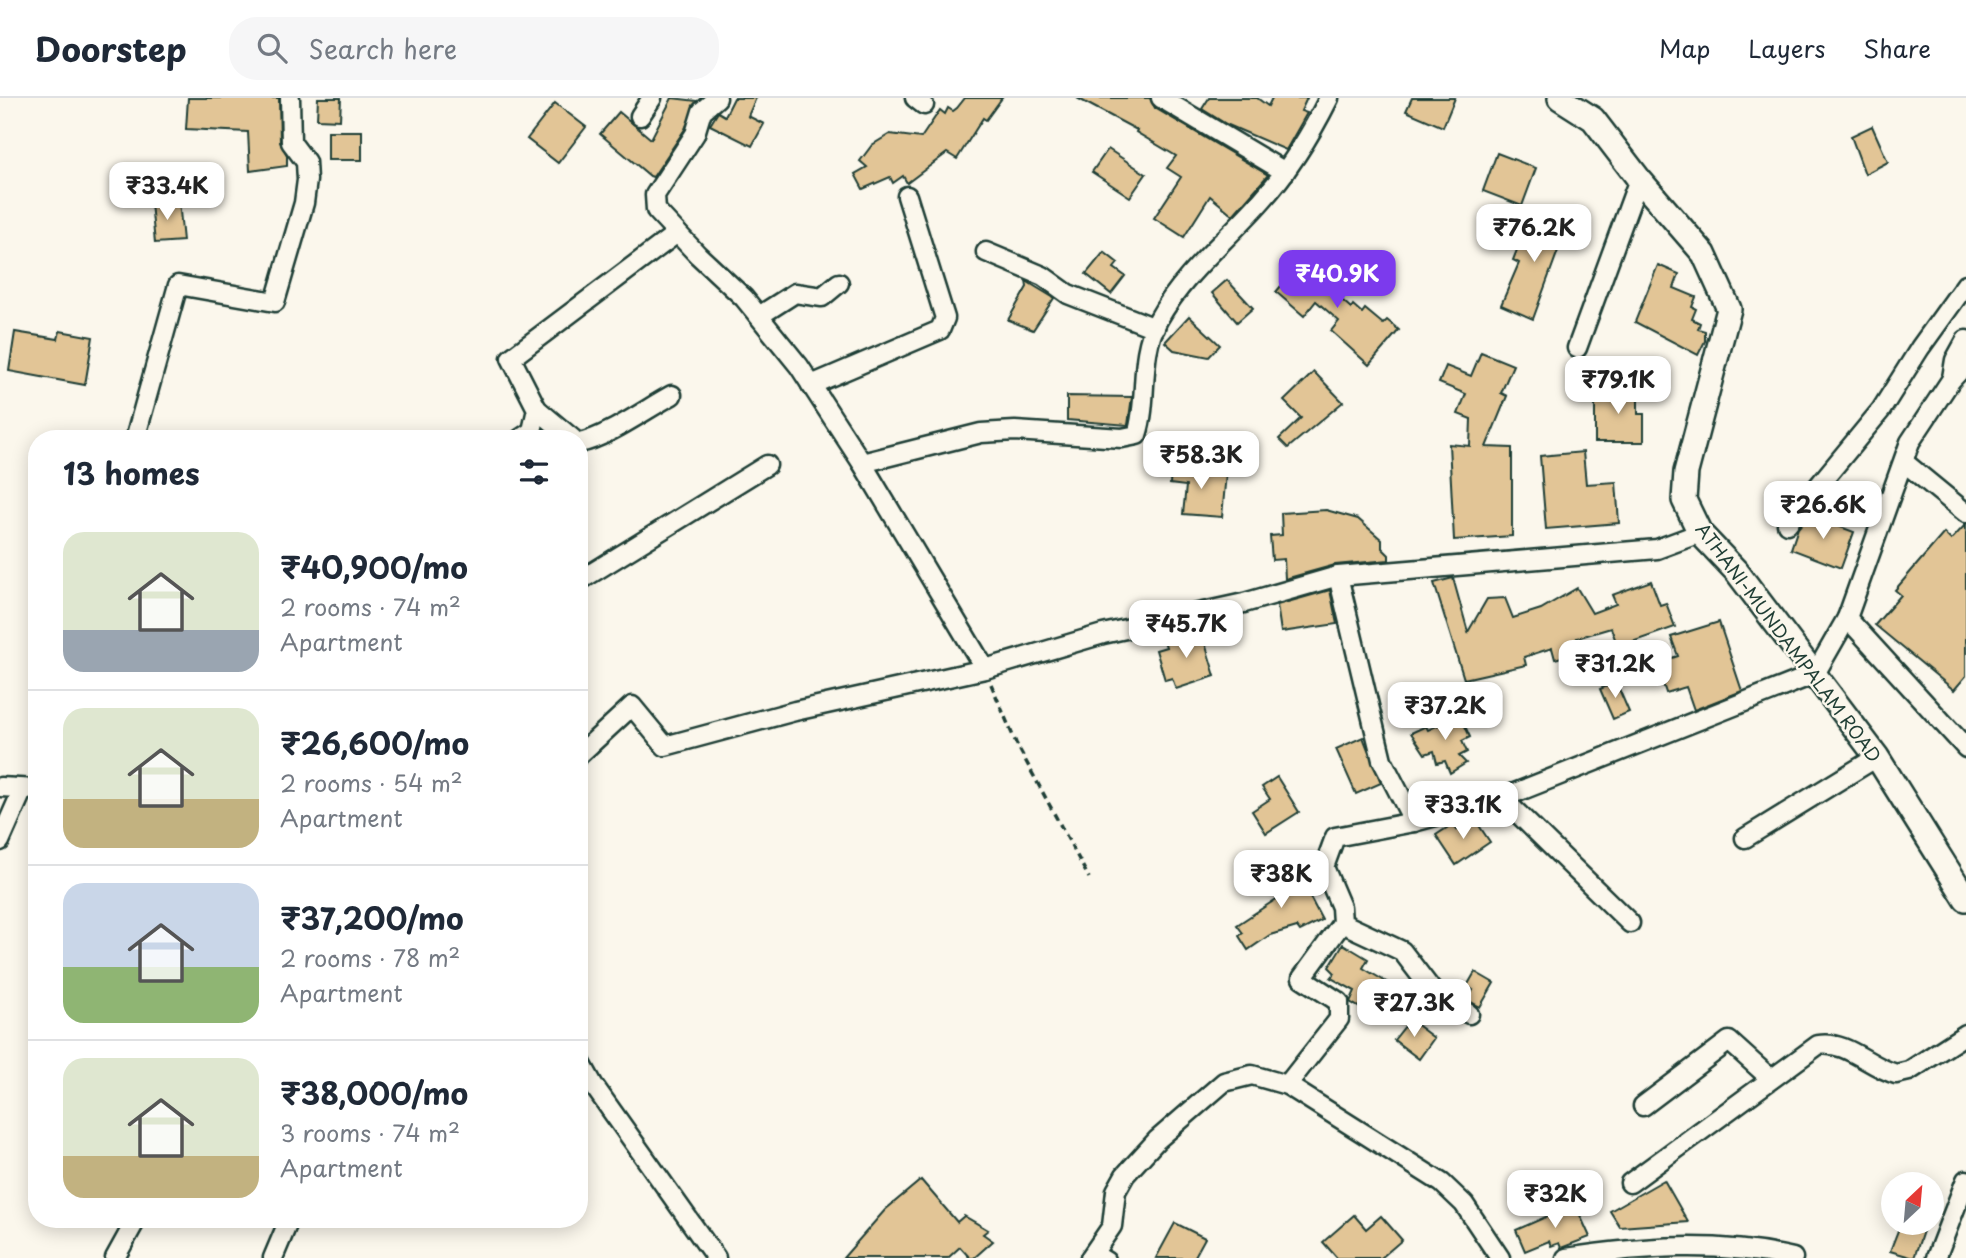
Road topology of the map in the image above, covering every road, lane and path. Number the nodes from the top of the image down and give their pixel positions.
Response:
1 (289, 98) edge
2 (652, 98) edge
3 (717, 98) edge
4 (1161, 98) edge
5 (1329, 98) edge
6 (1560, 98) edge
7 (639, 116) dead end
8 (1285, 172) junction
9 (1639, 179) junction
10 (907, 196) dead end
11 (677, 233) junction
12 (986, 252) dead end
13 (839, 283) dead end
14 (1966, 284) edge
15 (758, 316) junction
16 (1155, 328) junction
17 (1966, 340) edge
18 (1577, 348) dead end
19 (1966, 364) edge
20 (1951, 380) junction
21 (811, 385) junction
22 (672, 395) dead end
23 (537, 409) junction
24 (138, 430) edge
25 (532, 430) edge
26 (562, 430) edge
27 (588, 441) edge
28 (862, 463) junction
29 (1905, 463) junction
30 (767, 465) dead end
31 (1966, 513) edge
32 (1787, 524) dead end
33 (1700, 533) junction
34 (588, 575) edge
35 (1338, 576) junction
36 (1847, 618) junction
37 (985, 669) junction
38 (1815, 674) junction
39 (588, 747) edge
40 (1966, 748) edge
41 (1877, 757) junction
42 (28, 785) edge
43 (0, 787) edge
44 (28, 792) edge
45 (1502, 798) junction
46 (1414, 822) junction
47 (1745, 838) dead end
48 (0, 841) edge
49 (1089, 878) dead end
50 (1966, 899) edge
51 (1342, 923) junction
52 (1630, 923) dead end
53 (1469, 1014) dead end
54 (1966, 1034) edge
55 (588, 1075) edge
56 (1771, 1080) junction
57 (1287, 1085) junction
58 (1643, 1106) dead end
59 (1966, 1180) edge
60 (1630, 1183) dead end
61 (132, 1228) edge
62 (286, 1228) edge
63 (1098, 1256) edge
64 (116, 1258) edge
65 (273, 1258) edge
66 (716, 1258) edge
67 (1500, 1258) edge
68 (1566, 1258) edge
69 (1793, 1258) edge
70 (1936, 1258) edge

1 - 24 street
2 - 7 street
3 - 11 street
4 - 8 street
5 - 8 street
6 - 9 street, ATHANI-MUNDAMPALAM ROAD
8 - 16 street
9 - 18 street
9 - 33 street, ATHANI-MUNDAMPALAM ROAD
10 - 21 street
11 - 15 street
11 - 23 street
12 - 16 street
13 - 15 street
14 - 32 street
15 - 21 street
16 - 28 street
17 - 20 street
19 - 20 street
20 - 29 street
21 - 28 street
22 - 27 street
23 - 25 street
23 - 26 street
28 - 37 street
29 - 31 street
29 - 36 street
30 - 34 street
33 - 35 street
33 - 38 street, ATHANI-MUNDAMPALAM ROAD
35 - 37 street
35 - 46 street
36 - 38 street
36 - 40 street
37 - 39 street
37 - 49 path
38 - 41 street, ATHANI-MUNDAMPALAM ROAD
38 - 45 street
41 - 47 street
41 - 50 street, ATHANI-MUNDAMPALAM ROAD
42 - 43 street
44 - 48 street
45 - 46 street
45 - 52 street
46 - 51 street
51 - 53 street
51 - 57 street
54 - 56 street
55 - 66 street
56 - 58 street
56 - 60 street
57 - 63 street
57 - 67 street
59 - 70 street
61 - 64 street
62 - 65 street
68 - 69 street

